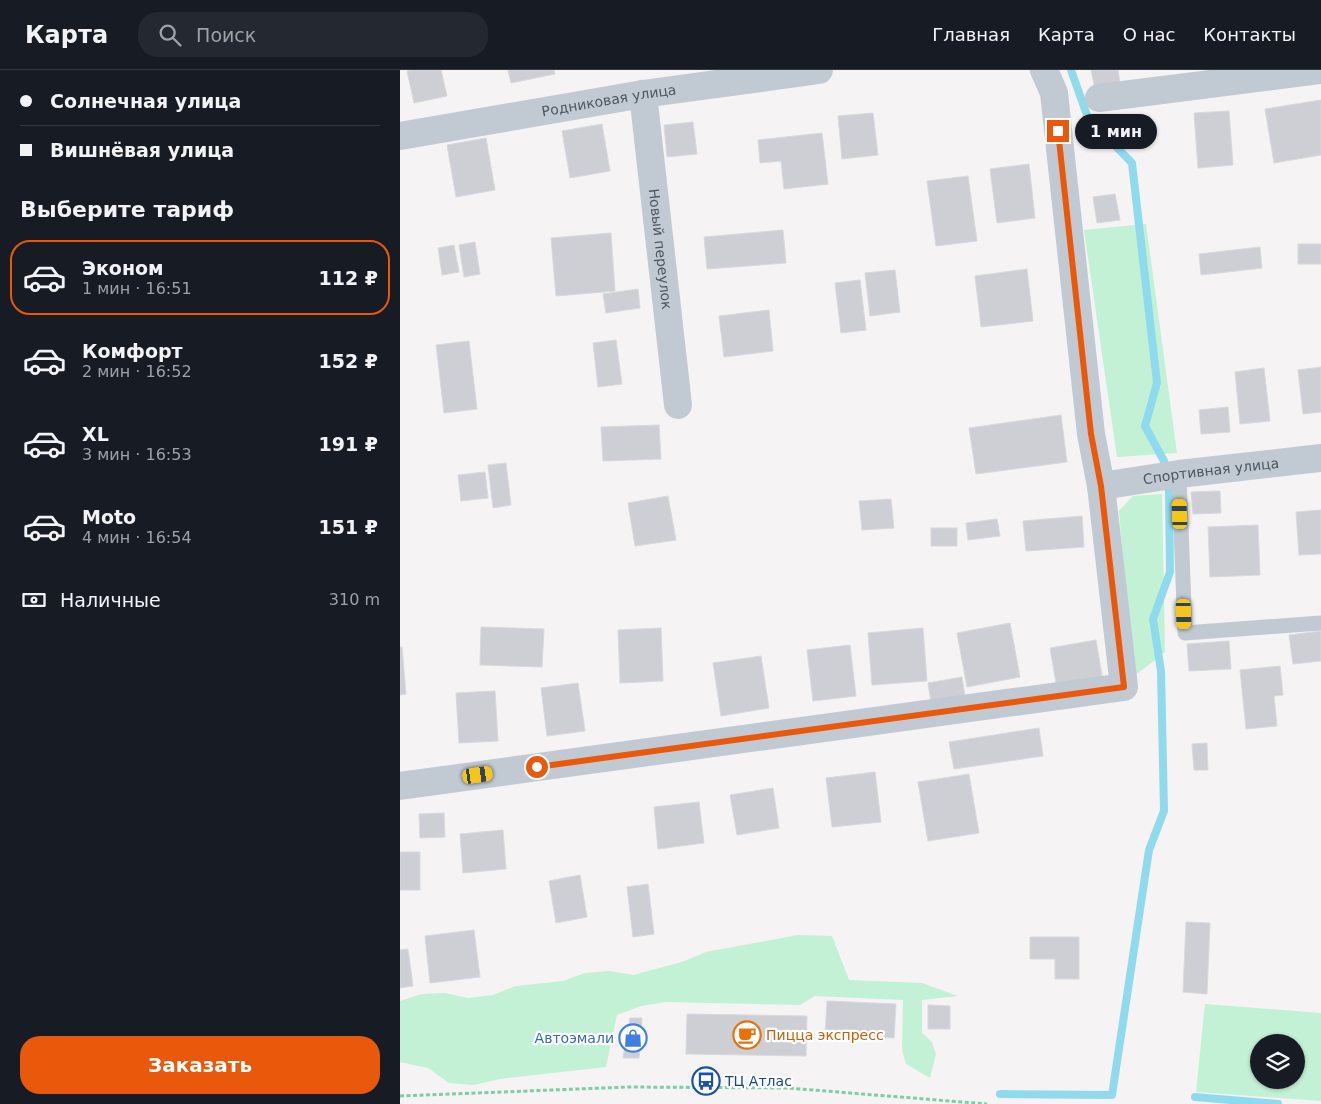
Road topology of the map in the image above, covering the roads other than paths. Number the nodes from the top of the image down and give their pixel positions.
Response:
1 (820, 70) edge
2 (1044, 70) edge
3 (1321, 70) edge
4 (643, 94) junction
5 (1099, 98) dead end
6 (400, 136) edge
7 (678, 406) dead end
8 (1321, 458) edge
9 (1179, 474) junction
10 (1101, 486) junction
11 (1321, 623) edge
12 (400, 786) edge

1 - 4 street, Родниковая улица
2 - 10 street
3 - 5 street
4 - 6 street, Родниковая улица
4 - 7 street, Новый переулок
8 - 9 street, Спортивная улица
9 - 10 street, Спортивная улица
9 - 11 lane
10 - 12 street

